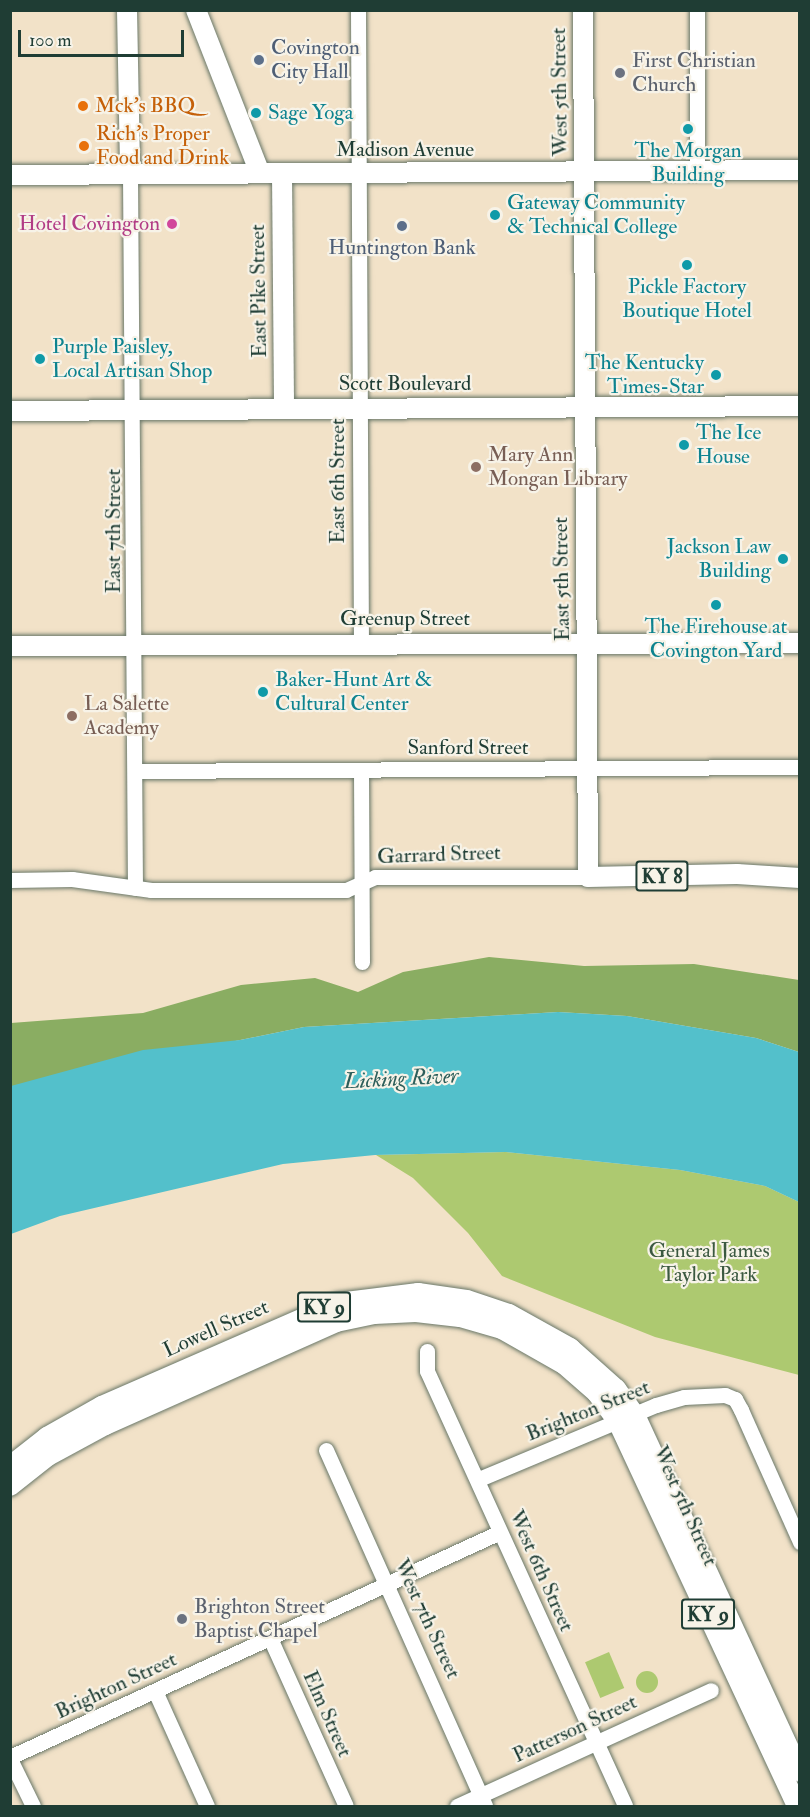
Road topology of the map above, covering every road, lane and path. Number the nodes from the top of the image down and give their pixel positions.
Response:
1 (127, 10) edge
2 (196, 10) edge
3 (358, 10) edge
4 (583, 10) edge
5 (697, 10) edge
6 (800, 170) edge
7 (260, 171) junction
8 (697, 171) junction
9 (282, 172) junction
10 (130, 173) junction
11 (585, 173) junction
12 (360, 174) junction
13 (10, 175) edge
14 (800, 406) edge
15 (285, 408) junction
16 (359, 408) junction
17 (585, 408) junction
18 (134, 409) junction
19 (10, 411) edge
20 (361, 643) junction
21 (586, 643) junction
22 (800, 643) edge
23 (135, 645) junction
24 (10, 646) edge
25 (800, 767) edge
26 (587, 768) junction
27 (361, 770) junction
28 (136, 771) junction
29 (588, 877) junction
30 (800, 878) edge
31 (10, 880) edge
32 (361, 885) junction
33 (135, 888) junction
34 (362, 962) dead end
35 (427, 1351) dead end
36 (626, 1418) junction
37 (326, 1450) dead end
38 (10, 1466) edge
39 (479, 1479) junction
40 (10, 1486) edge
41 (500, 1532) junction
42 (800, 1542) edge
43 (385, 1584) junction
44 (270, 1638) junction
45 (711, 1690) dead end
46 (155, 1691) junction
47 (596, 1743) junction
48 (10, 1758) edge
49 (800, 1772) edge
50 (483, 1801) edge
51 (33, 1806) edge
52 (207, 1806) edge
53 (346, 1806) edge
54 (457, 1806) edge
55 (625, 1806) edge
56 (797, 1806) edge

1 - 10 main road
2 - 7 main road
3 - 12 street
4 - 11 main road, West 5th Street
5 - 8 street
6 - 8 main road, Madison Avenue
7 - 9 main road, Madison Avenue
7 - 10 main road, Madison Avenue
8 - 11 main road, Madison Avenue
9 - 12 main road, Madison Avenue
9 - 15 main road, East Pike Street
10 - 13 main road, Madison Avenue
10 - 18 street, East 7th Street
11 - 12 main road, Madison Avenue
11 - 17 main road, East 5th Street
12 - 16 street, East 6th Street
14 - 17 main road, Scott Boulevard
15 - 16 main road, Scott Boulevard
15 - 18 main road, Scott Boulevard
16 - 17 main road, Scott Boulevard
16 - 20 street, East 6th Street
17 - 21 main road, East 5th Street
18 - 19 main road, Scott Boulevard
18 - 23 street, East 7th Street
20 - 21 main road, Greenup Street
20 - 23 main road, Greenup Street
21 - 22 main road, Greenup Street
21 - 26 main road, East 5th Street
23 - 24 main road, Greenup Street
23 - 28 street, East 7th Street
25 - 26 street, Sanford Street
26 - 27 street, Sanford Street
26 - 29 main road, East 5th Street
27 - 28 street, Sanford Street
27 - 32 street
28 - 33 street, East 7th Street
29 - 30 main road, Garrard Street / KY 8
29 - 32 street, Garrard Street
31 - 33 street, Garrard Street
32 - 33 street, Garrard Street
32 - 34 street
35 - 39 street, West 6th Street
36 - 38 main road, Lowell Street / KY 9
36 - 39 street, Brighton Street
36 - 40 main road, Lowell Street / KY 9
36 - 42 street, Brighton Street
36 - 49 main road, West 5th Street / KY 9
36 - 56 main road, West 5th Street / KY 9
37 - 43 street, West 7th Street
39 - 41 street, West 6th Street
41 - 43 street, Brighton Street
41 - 47 street, West 6th Street
43 - 44 street, Brighton Street
43 - 50 street, West 7th Street
44 - 46 street, Brighton Street
44 - 53 street, Elm Street
45 - 47 street, Patterson Street
46 - 48 street, Brighton Street
46 - 52 street
47 - 50 street, Patterson Street
47 - 55 street, West 6th Street
48 - 51 street
50 - 54 street, Patterson Street

